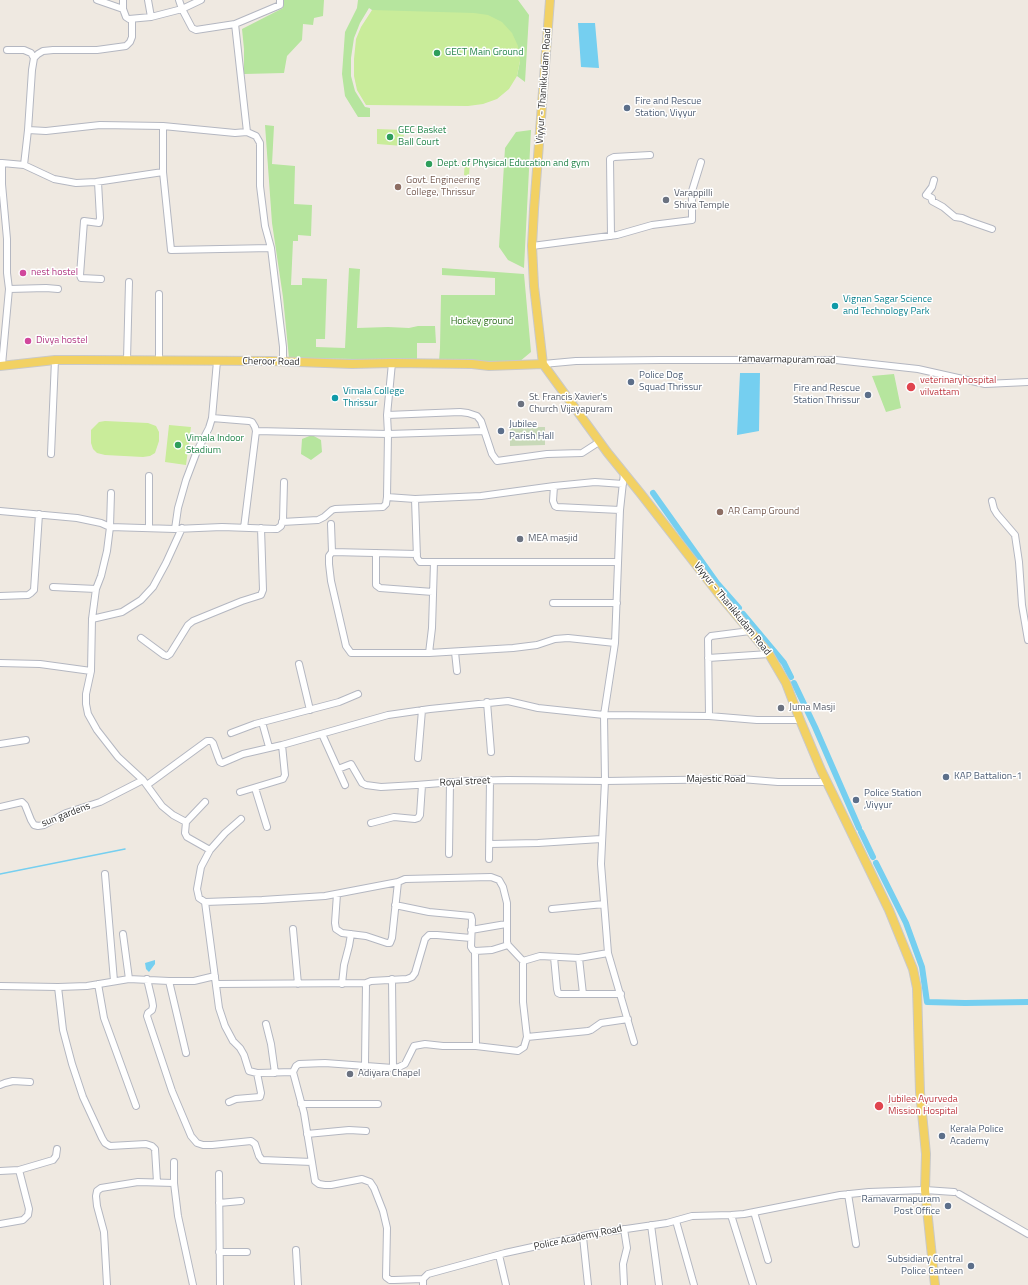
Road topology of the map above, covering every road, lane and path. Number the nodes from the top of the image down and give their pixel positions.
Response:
1 (97, 0) edge
2 (123, 0) edge
3 (148, 0) edge
4 (179, 0) edge
5 (201, 0) edge
6 (280, 0) edge
7 (550, 0) edge
8 (182, 8) junction
9 (123, 9) junction
10 (151, 17) junction
11 (132, 19) junction
12 (235, 24) junction
13 (7, 50) dead end
14 (34, 58) junction
15 (163, 126) junction
16 (28, 130) junction
17 (247, 132) junction
18 (650, 155) dead end
19 (701, 162) dead end
20 (1, 163) edge
21 (24, 165) junction
22 (163, 172) junction
23 (934, 180) dead end
24 (98, 182) junction
25 (992, 229) dead end
26 (611, 236) junction
27 (532, 246) junction
28 (271, 248) junction
29 (0, 273) edge
30 (7, 273) junction
31 (101, 279) dead end
32 (129, 282) dead end
33 (9, 289) junction
34 (58, 289) dead end
35 (159, 294) dead end
36 (55, 360) junction
37 (127, 360) junction
38 (158, 361) junction
39 (217, 361) junction
40 (283, 362) junction
41 (392, 363) junction
42 (543, 364) junction
43 (1, 365) edge
44 (1028, 382) edge
45 (388, 415) junction
46 (212, 418) junction
47 (256, 431) junction
48 (484, 431) junction
49 (388, 434) junction
50 (599, 442) junction
51 (52, 454) dead end
52 (624, 473) junction
53 (149, 476) dead end
54 (284, 482) dead end
55 (623, 484) junction
56 (554, 486) junction
57 (111, 493) dead end
58 (387, 497) junction
59 (415, 499) junction
60 (992, 501) dead end
61 (620, 510) junction
62 (0, 511) edge
63 (39, 514) junction
64 (282, 522) junction
65 (331, 524) dead end
66 (110, 526) junction
67 (149, 528) junction
68 (182, 528) junction
69 (244, 528) junction
70 (261, 528) junction
71 (175, 529) junction
72 (332, 552) junction
73 (376, 553) junction
74 (417, 554) junction
75 (434, 562) junction
76 (618, 562) junction
77 (53, 587) dead end
78 (96, 589) junction
79 (433, 592) junction
80 (0, 596) edge
81 (553, 602) dead end
82 (617, 603) junction
83 (92, 619) junction
84 (750, 631) junction
85 (141, 638) dead end
86 (1028, 640) edge
87 (615, 643) junction
88 (455, 652) junction
89 (429, 653) junction
90 (770, 654) junction
91 (708, 658) junction
92 (0, 663) edge
93 (299, 664) dead end
94 (91, 671) junction
95 (457, 671) dead end
96 (358, 694) dead end
97 (487, 702) junction
98 (310, 710) junction
99 (422, 710) junction
100 (604, 715) junction
101 (709, 716) junction
102 (800, 720) junction
103 (262, 722) junction
104 (231, 733) dead end
105 (322, 734) junction
106 (26, 740) dead end
107 (0, 744) edge
108 (282, 745) junction
109 (269, 747) junction
110 (491, 752) dead end
111 (418, 758) dead end
112 (338, 769) junction
113 (490, 780) junction
114 (605, 781) junction
115 (145, 782) junction
116 (450, 782) junction
117 (827, 782) junction
118 (345, 785) dead end
119 (422, 785) junction
120 (255, 788) junction
121 (240, 792) dead end
122 (205, 802) dead end
123 (0, 807) edge
124 (241, 819) dead end
125 (186, 822) junction
126 (371, 823) dead end
127 (267, 827) dead end
128 (601, 839) junction
129 (490, 844) junction
130 (210, 850) junction
131 (449, 854) dead end
132 (489, 859) dead end
133 (105, 874) dead end
134 (398, 882) junction
135 (337, 894) junction
136 (205, 902) junction
137 (604, 904) junction
138 (396, 905) junction
139 (552, 909) dead end
140 (506, 924) junction
141 (293, 930) dead end
142 (471, 930) junction
143 (123, 934) dead end
144 (351, 934) junction
145 (471, 938) junction
146 (508, 945) junction
147 (475, 951) junction
148 (608, 953) junction
149 (554, 957) junction
150 (579, 958) junction
151 (523, 961) junction
152 (215, 976) junction
153 (129, 979) junction
154 (146, 979) junction
155 (392, 979) junction
156 (114, 981) junction
157 (169, 981) junction
158 (366, 983) junction
159 (98, 984) junction
160 (216, 984) junction
161 (298, 984) junction
162 (342, 984) junction
163 (0, 986) edge
164 (58, 987) junction
165 (583, 994) junction
166 (621, 994) junction
167 (628, 1020) junction
168 (266, 1024) dead end
169 (526, 1037) junction
170 (634, 1042) dead end
171 (476, 1046) junction
172 (186, 1053) dead end
173 (365, 1065) junction
174 (393, 1068) junction
175 (275, 1072) junction
176 (293, 1072) junction
177 (257, 1073) junction
178 (30, 1082) dead end
179 (0, 1085) edge
180 (229, 1102) dead end
181 (301, 1104) junction
182 (378, 1104) dead end
183 (136, 1106) dead end
184 (366, 1132) dead end
185 (307, 1134) junction
186 (58, 1149) dead end
187 (174, 1162) dead end
188 (312, 1162) junction
189 (19, 1170) junction
190 (0, 1171) edge
191 (219, 1174) dead end
192 (157, 1182) junction
193 (174, 1183) junction
194 (925, 1190) junction
195 (848, 1194) junction
196 (242, 1201) dead end
197 (219, 1203) junction
198 (754, 1212) junction
199 (731, 1215) junction
200 (676, 1221) junction
201 (0, 1224) edge
202 (651, 1225) junction
203 (624, 1229) junction
204 (1028, 1234) edge
205 (583, 1236) junction
206 (856, 1244) dead end
207 (296, 1250) dead end
208 (219, 1252) junction
209 (247, 1252) dead end
210 (499, 1255) junction
211 (768, 1260) dead end
212 (423, 1282) edge
213 (107, 1285) edge
214 (193, 1285) edge
215 (220, 1285) edge
216 (298, 1285) edge
217 (506, 1285) edge
218 (588, 1285) edge
219 (624, 1285) edge
220 (659, 1285) edge
221 (694, 1285) edge
222 (753, 1285) edge
223 (935, 1285) edge

1 - 9 street
2 - 9 street
3 - 10 street
4 - 8 street
5 - 8 street
6 - 12 street
7 - 27 main road, Viyyur - Thanikkudam Road
8 - 10 street
8 - 12 street
9 - 11 street
10 - 11 street
11 - 14 street
12 - 17 street
13 - 14 street
14 - 16 street
15 - 16 street
15 - 17 street
15 - 22 street
16 - 21 street
17 - 28 street
18 - 26 street
19 - 26 street
20 - 21 street
20 - 30 street
21 - 24 street
22 - 24 street
22 - 28 street
23 - 25 street
24 - 31 street
26 - 27 street
27 - 42 main road, Viyyur - Thanikkudam Road
28 - 40 street
29 - 30 street
30 - 33 street
32 - 37 street
33 - 34 street
33 - 43 street
35 - 38 street
36 - 37 main road, Cheroor Road
36 - 43 main road, Cheroor Road
36 - 51 street
37 - 38 main road, Cheroor Road
38 - 39 main road, Cheroor Road
39 - 40 main road, Cheroor Road
39 - 46 street
40 - 41 main road, Cheroor Road
41 - 42 main road, Cheroor Road
41 - 45 street
42 - 44 street, ramavarmapuram road
42 - 50 main road, Viyyur - Thanikkudam Road
45 - 48 street
45 - 49 street
46 - 47 street
46 - 71 street
47 - 49 street
47 - 69 street
48 - 49 street
48 - 50 street
49 - 58 street
50 - 52 main road, Viyyur - Thanikkudam Road
52 - 55 street
52 - 84 main road, Viyyur - Thanikkudam Road
53 - 67 street
54 - 64 street
55 - 56 street
55 - 61 street
56 - 59 street
56 - 61 street
57 - 66 street
58 - 59 street
58 - 64 street
59 - 74 street
60 - 86 street
61 - 76 street
62 - 63 street
63 - 66 street
63 - 80 street
64 - 70 street
65 - 72 street
66 - 67 street
66 - 78 street
67 - 71 street
68 - 69 street
68 - 71 street
68 - 83 street
69 - 70 street
70 - 85 street
72 - 73 street
72 - 89 street
73 - 74 street
73 - 79 street
74 - 75 street
75 - 76 street
75 - 79 street
76 - 82 street
77 - 78 street
78 - 83 street
79 - 89 street
81 - 82 street
82 - 87 street
83 - 94 street
84 - 90 main road, Viyyur - Thanikkudam Road
84 - 91 street
87 - 88 street
87 - 100 street
88 - 89 street
88 - 95 street
90 - 91 street
90 - 102 main road, Viyyur - Thanikkudam Road
91 - 101 street
92 - 94 street
93 - 98 street
94 - 115 street
96 - 98 street
97 - 99 street
97 - 100 street
97 - 110 street
98 - 103 street
99 - 105 street
99 - 111 street
100 - 101 street
100 - 114 street
101 - 102 street
102 - 117 main road, Viyyur - Thanikkudam Road
103 - 104 street
103 - 109 street
105 - 108 street
105 - 112 street
106 - 107 street
108 - 109 street
108 - 120 street
109 - 115 street
112 - 118 street
112 - 119 street, Royal street
113 - 114 street, Royal street
113 - 116 street, Royal street
113 - 129 street
114 - 117 street, Majestic Road
114 - 128 street
115 - 123 street, sun gardens
115 - 125 street
116 - 119 street, Royal street
116 - 131 street
117 - 194 main road, Viyyur - Thanikkudam Road
119 - 126 street
120 - 121 street
120 - 127 street
122 - 125 street
124 - 130 street
125 - 130 street
128 - 129 street
128 - 137 street
129 - 132 street
130 - 136 street
133 - 156 street
134 - 135 street
134 - 138 street
134 - 140 street
135 - 136 street
135 - 144 street
136 - 152 street
137 - 139 street
137 - 148 street
138 - 142 street
138 - 144 street
140 - 142 street
140 - 146 street
141 - 161 street
142 - 145 street
143 - 153 street
144 - 162 street
145 - 147 street
145 - 155 street
146 - 147 street
146 - 151 street
147 - 171 street
148 - 150 street
148 - 166 street
149 - 150 street
149 - 151 street
149 - 165 street
150 - 165 street
151 - 169 street
152 - 157 street
152 - 160 street
153 - 154 street
153 - 156 street
154 - 157 street
154 - 188 street
155 - 158 street
155 - 174 street
156 - 159 street
157 - 172 street
158 - 162 street
158 - 173 street
159 - 164 street
159 - 183 street
160 - 161 street
160 - 177 street
161 - 162 street
163 - 164 street
164 - 192 street
165 - 166 street
166 - 167 street
167 - 169 street
167 - 170 street
168 - 175 street
169 - 171 street
171 - 174 street
173 - 174 street
173 - 176 street
175 - 176 street
175 - 177 street
176 - 181 street
177 - 180 street
178 - 179 street
181 - 182 street
181 - 185 street
184 - 185 street
185 - 188 street
186 - 189 street
187 - 193 street
188 - 212 street
189 - 190 street
189 - 201 street
191 - 197 street
192 - 193 street
192 - 213 street
193 - 214 street
194 - 195 street, Police Academy Road
194 - 204 street, Police Academy Road
194 - 223 main road, Viyyur - Thanikkudam Road
195 - 198 street, Police Academy Road
195 - 206 street
196 - 197 street
197 - 208 street
198 - 199 street, Police Academy Road
198 - 211 street
199 - 200 street, Police Academy Road
199 - 222 street
200 - 202 street, Police Academy Road
200 - 221 street
202 - 203 street, Police Academy Road
202 - 220 street
203 - 205 street, Police Academy Road
203 - 219 street
205 - 210 street, Police Academy Road
205 - 218 street
207 - 216 street
208 - 209 street
208 - 215 street
210 - 212 street, Police Academy Road
210 - 217 street

